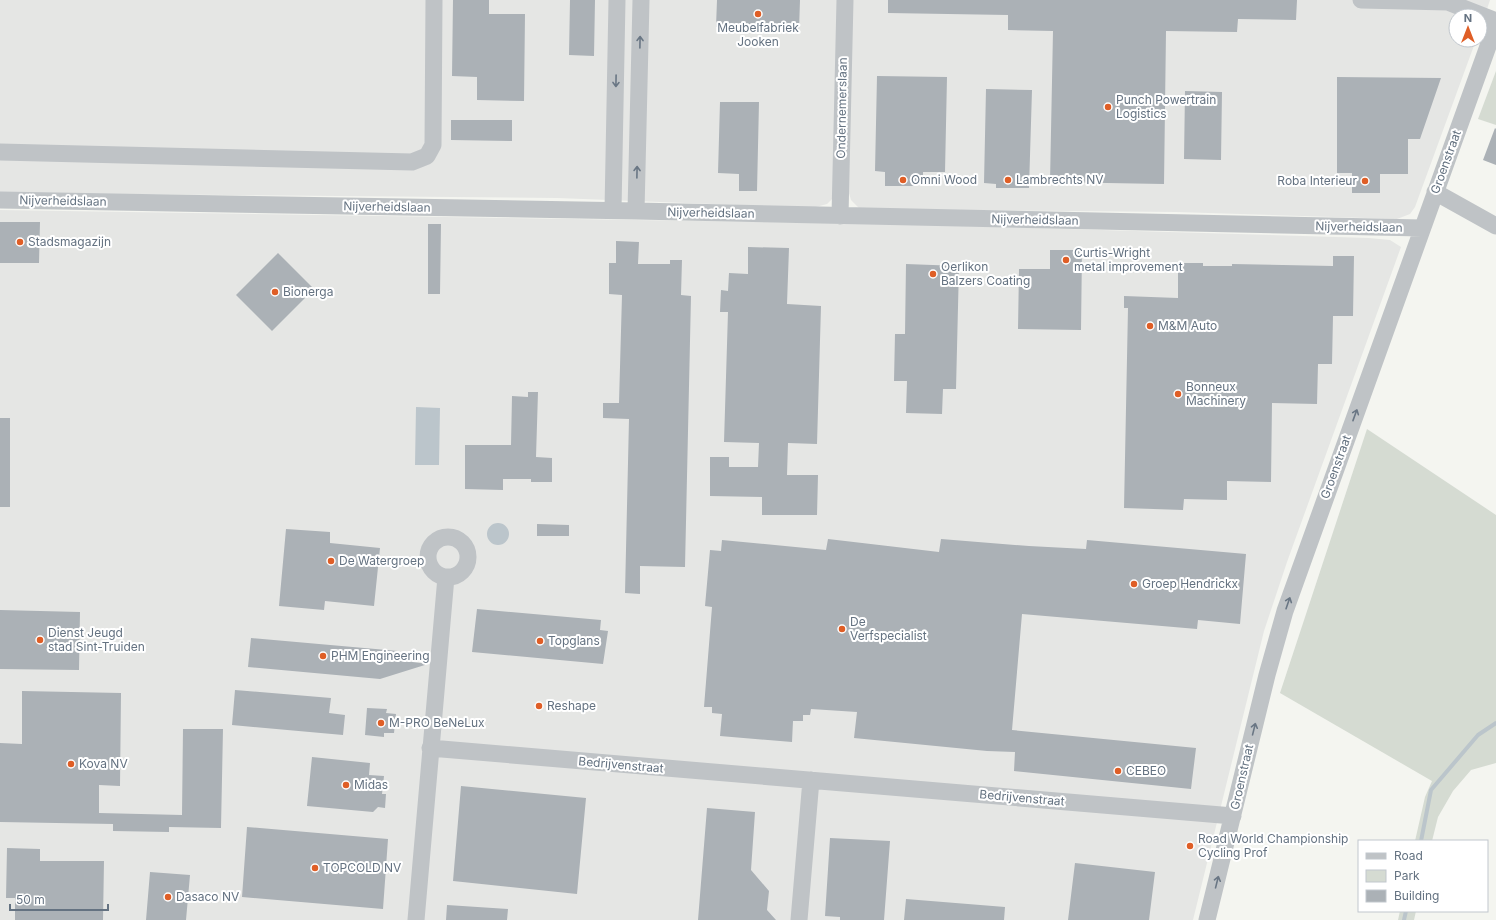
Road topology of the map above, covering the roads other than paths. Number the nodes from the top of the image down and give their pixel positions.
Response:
1 (434, 0) edge
2 (618, 0) edge
3 (640, 0) edge
4 (844, 0) edge
5 (1361, 0) edge
6 (1496, 21) edge
7 (1496, 24) edge
8 (1493, 43) edge
9 (0, 152) edge
10 (1435, 192) junction
11 (0, 200) edge
12 (613, 210) junction
13 (636, 211) junction
14 (840, 216) junction
15 (1496, 226) edge
16 (1422, 228) junction
17 (446, 577) dead end
18 (430, 748) junction
19 (811, 780) junction
20 (1233, 816) junction
21 (416, 920) edge
22 (799, 920) edge
23 (1207, 920) edge

1 - 9 street
2 -> 12 street
13 -> 3 street
4 - 14 street, Ondernemerslaan
5 - 6 street
7 - 8 street, Groenstraat
8 - 10 street, Groenstraat
10 - 15 street
10 - 16 street, Groenstraat
11 - 12 street, Nijverheidslaan
12 - 13 street, Nijverheidslaan
13 - 14 street, Nijverheidslaan
14 - 16 street, Nijverheidslaan
20 -> 16 street, Groenstraat
17 - 18 street
18 - 19 street, Bedrijvenstraat
18 - 21 street
19 - 20 street, Bedrijvenstraat
19 - 22 street
23 -> 20 street, Groenstraat

